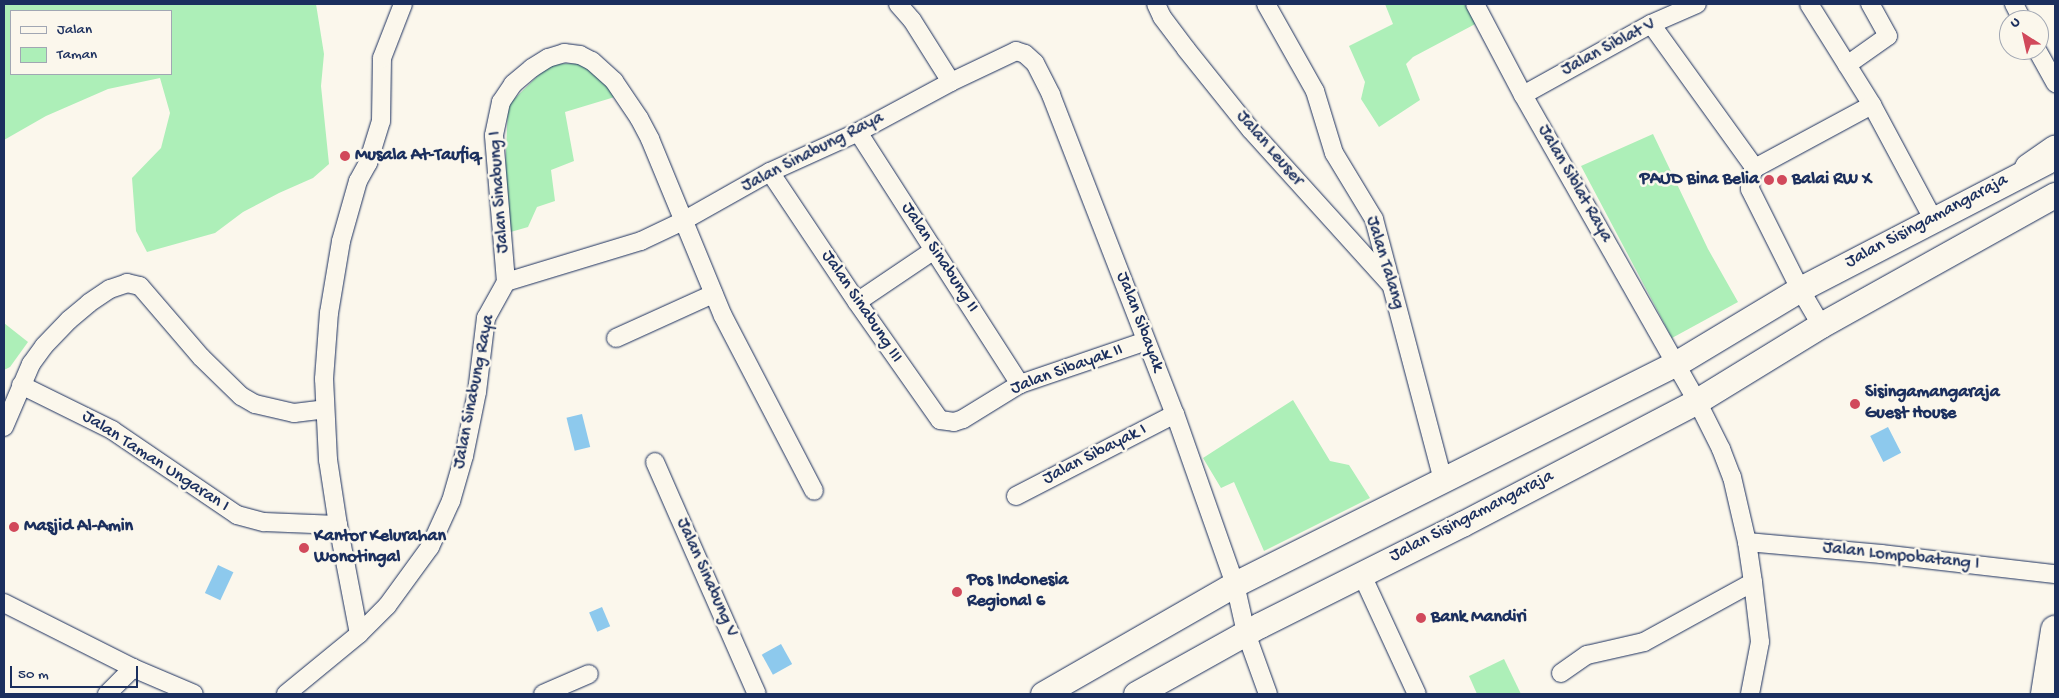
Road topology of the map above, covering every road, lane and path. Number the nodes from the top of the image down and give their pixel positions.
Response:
1 (403, 4) edge
2 (898, 4) edge
3 (1156, 4) edge
4 (1266, 4) edge
5 (1476, 4) edge
6 (1697, 4) edge
7 (1808, 4) edge
8 (1870, 4) edge
9 (1651, 24) junction
10 (2042, 60) edge
11 (1035, 63) joint
12 (1847, 65) junction
13 (951, 82) junction
14 (2055, 83) edge
15 (1523, 95) junction
16 (1872, 105) junction
17 (858, 132) junction
18 (2055, 150) edge
19 (2055, 158) edge
20 (1755, 168) junction
21 (2030, 168) junction
22 (770, 172) junction
23 (1981, 194) junction
24 (2055, 196) edge
25 (1933, 220) junction
26 (683, 221) junction
27 (2000, 226) junction
28 (934, 250) junction
29 (506, 282) junction
30 (1393, 287) junction
31 (1800, 289) junction
32 (713, 294) junction
33 (857, 302) junction
34 (1821, 325) junction
35 (616, 338) dead end
36 (1146, 341) junction
37 (1677, 363) junction
38 (1020, 384) junction
39 (21, 386) junction
40 (1697, 400) junction
41 (325, 409) junction
42 (1175, 414) junction
43 (963, 419) joint
44 (4, 427) edge
45 (655, 462) dead end
46 (1443, 481) junction
47 (814, 491) dead end
48 (1016, 496) dead end
49 (338, 525) junction
50 (1747, 542) junction
51 (1361, 573) junction
52 (2055, 574) edge
53 (1753, 582) junction
54 (1235, 584) junction
55 (4, 602) edge
56 (2055, 630) edge
57 (1246, 633) junction
58 (359, 634) junction
59 (133, 668) junction
60 (1561, 673) dead end
61 (589, 674) dead end
62 (107, 694) edge
63 (194, 694) edge
64 (286, 694) edge
65 (543, 694) edge
66 (757, 694) edge
67 (1043, 694) edge
68 (1136, 694) edge
69 (1268, 694) edge
70 (1417, 694) edge
71 (1750, 694) edge
72 (2045, 694) edge

1 - 41 street
2 - 13 street
3 - 30 street, Jalan Leuser
4 - 30 street, Jalan Talang
5 - 15 street, Jalan Siblat Raya
6 - 9 street, Jalan Siblat V
7 - 12 street
8 - 12 street
9 - 15 street, Jalan Siblat V
9 - 20 street
10 - 14 street
11 - 13 street, Jalan Sinabung Raya
11 - 36 street, Jalan Sibayak
12 - 16 street
13 - 17 street, Jalan Sinabung Raya
15 - 37 street, Jalan Siblat Raya
16 - 20 street
16 - 25 street
17 - 22 street, Jalan Sinabung Raya
17 - 28 street, Jalan Sinabung II
18 - 21 highway
19 - 21 main road, Jalan Sisingamangaraja
20 - 31 street
21 - 23 main road, Jalan Sisingamangaraja
22 - 26 street, Jalan Sinabung Raya
22 - 33 street, Jalan Sinabung III
23 - 25 main road, Jalan Sisingamangaraja
23 - 27 main road
24 - 27 main road, Jalan Sisingamangaraja
25 - 31 main road, Jalan Sisingamangaraja
26 - 29 street, Jalan Sinabung Raya
26 - 29 street, Jalan Sinabung I
26 - 32 street, Jalan Sinabung I
27 - 34 main road, Jalan Sisingamangaraja
28 - 33 street
28 - 38 street, Jalan Sinabung II
29 - 58 street, Jalan Sinabung Raya
30 - 46 street, Jalan Talang
31 - 34 street
31 - 37 main road, Jalan Sisingamangaraja
32 - 35 street
32 - 47 street, Jalan Sinabung I
33 - 43 street, Jalan Sinabung III
34 - 40 main road, Jalan Sisingamangaraja
36 - 38 street, Jalan Sibayak II
36 - 42 street, Jalan Sibayak
37 - 40 street
37 - 46 main road, Jalan Sisingamangaraja
38 - 43 street, Jalan Sibayak II
39 - 41 street
39 - 44 street
39 - 49 street, Jalan Taman Ungaran I
40 - 50 street
40 - 51 main road, Jalan Sisingamangaraja
41 - 49 street
42 - 48 street, Jalan Sibayak I
42 - 54 street, Jalan Sibayak
45 - 66 street, Jalan Sinabung V
46 - 54 main road, Jalan Sisingamangaraja
49 - 58 street
50 - 52 street, Jalan Lompobatang I
50 - 53 street
51 - 57 main road, Jalan Sisingamangaraja
51 - 70 street
53 - 60 street
53 - 71 street
54 - 57 street
54 - 67 main road, Jalan Sisingamangaraja
55 - 59 street
56 - 72 highway
57 - 68 main road, Jalan Sisingamangaraja
57 - 69 street
58 - 64 street, Jalan Sinabung Raya
59 - 62 street
59 - 63 street
61 - 65 street

